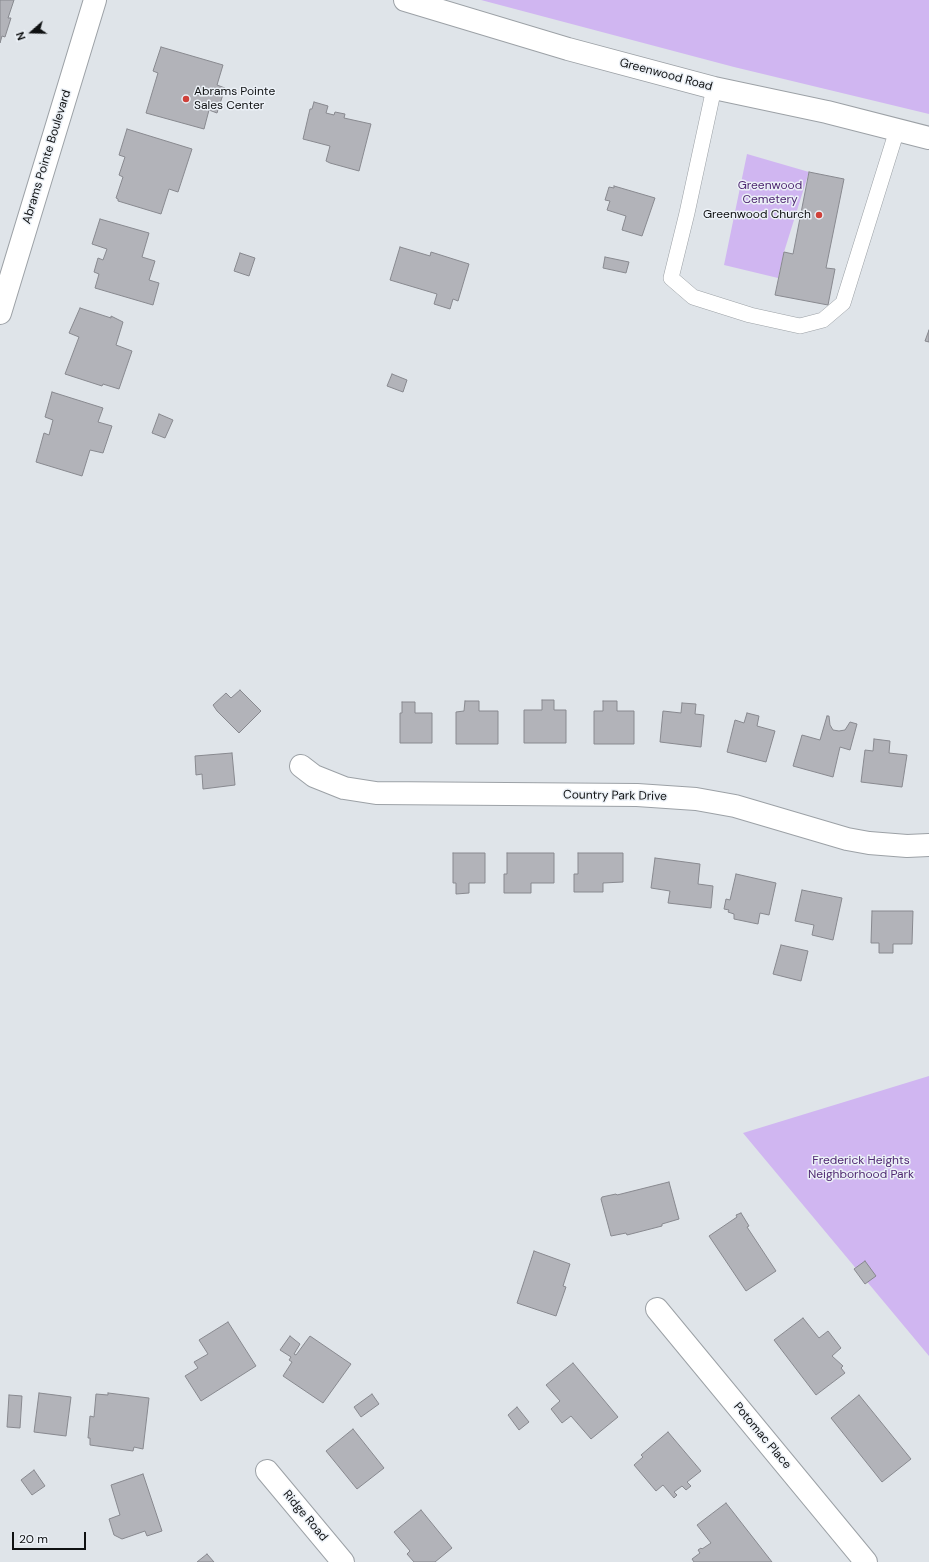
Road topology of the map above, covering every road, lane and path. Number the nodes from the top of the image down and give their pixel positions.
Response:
1 (95, 0) edge
2 (405, 0) edge
3 (714, 88) junction
4 (897, 130) junction
5 (929, 138) edge
6 (0, 313) edge
7 (301, 766) dead end
8 (929, 845) edge
9 (658, 1309) dead end
10 (267, 1470) dead end
11 (343, 1562) edge
12 (866, 1562) edge

1 - 6 street, Abrams Pointe Boulevard
2 - 3 street, Greenwood Road
3 - 4 street, Greenwood Road
3 - 4 lane
4 - 5 street, Greenwood Road
7 - 8 street, Country Park Drive
9 - 12 street, Potomac Place
10 - 11 street, Ridge Road

